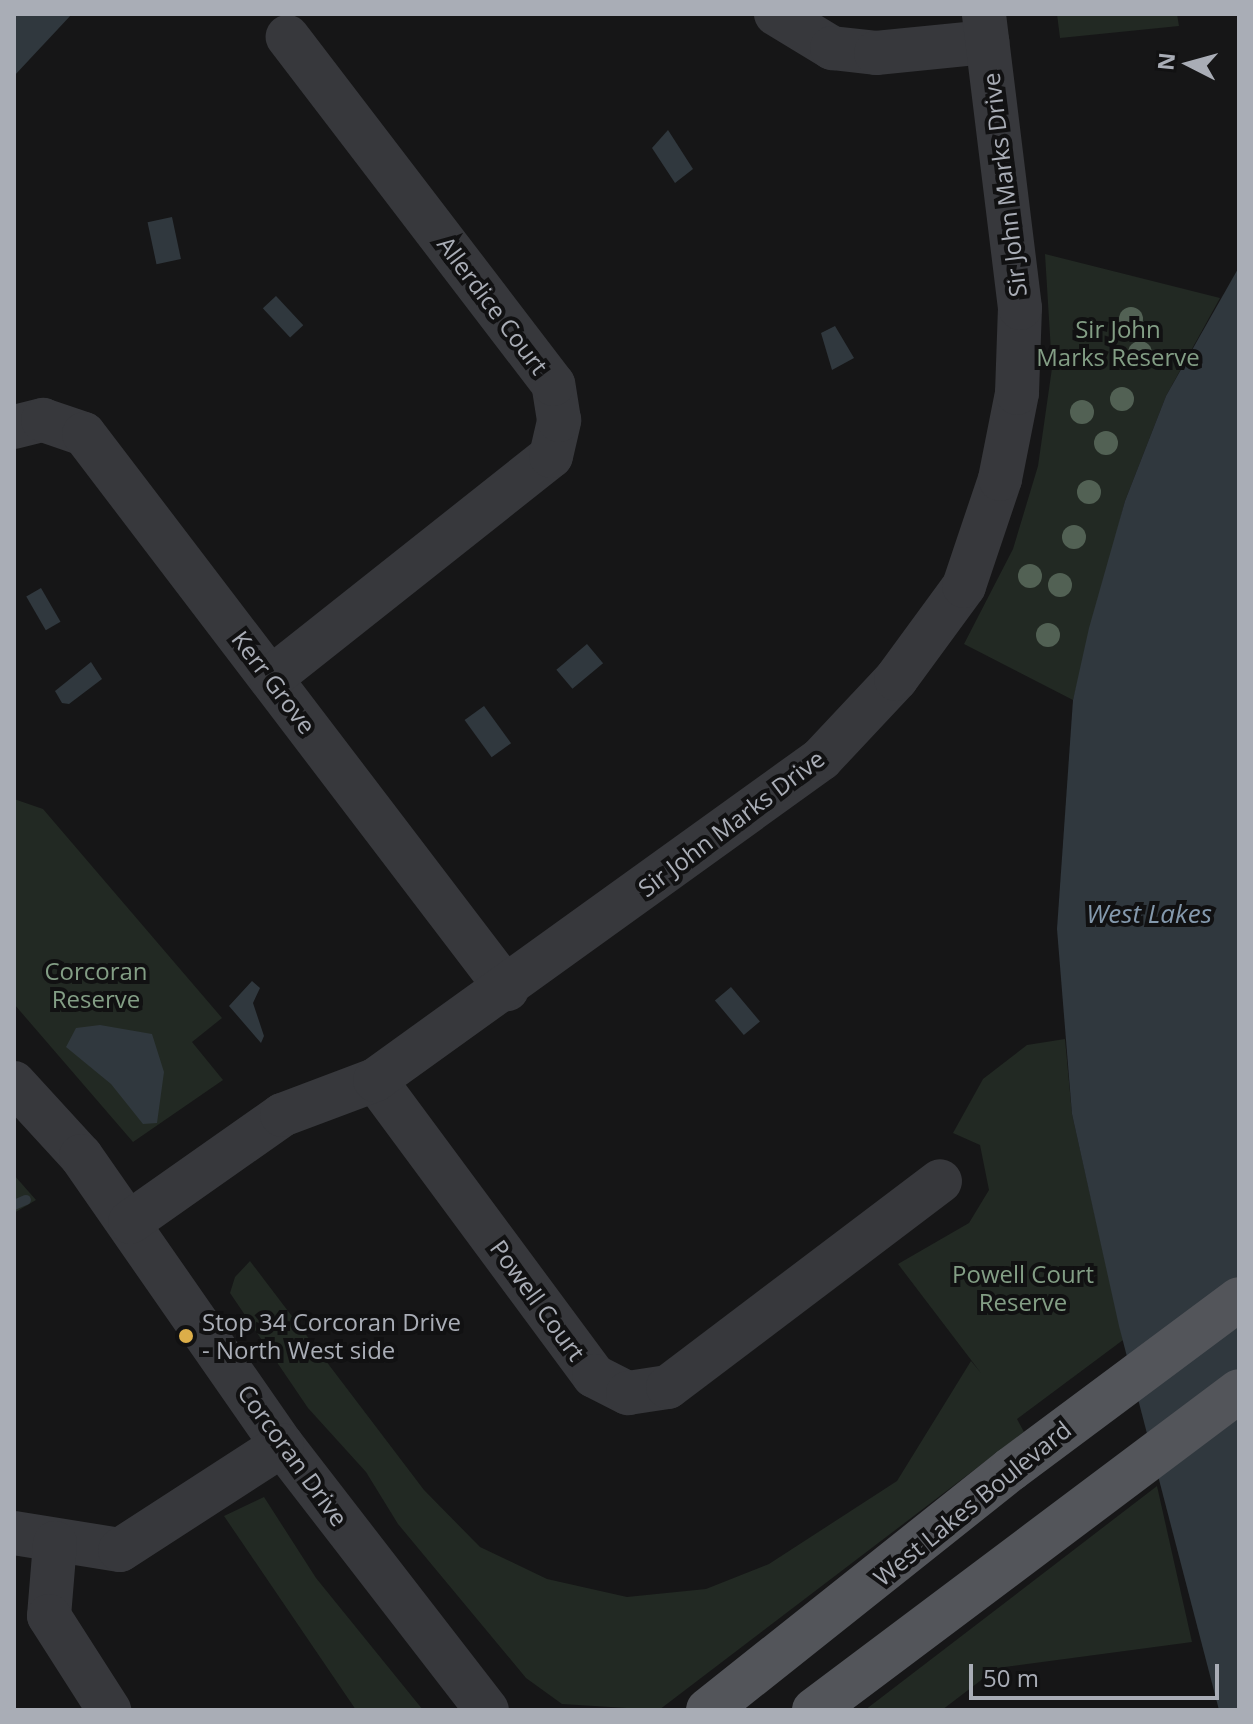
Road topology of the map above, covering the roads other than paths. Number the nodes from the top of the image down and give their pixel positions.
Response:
1 (776, 14) edge
2 (986, 28) edge
3 (288, 37) dead end
4 (14, 427) edge
5 (271, 678) junction
6 (507, 989) junction
7 (375, 1080) junction
8 (14, 1083) edge
9 (940, 1181) dead end
10 (130, 1222) junction
11 (1239, 1299) edge
12 (1239, 1391) edge
13 (282, 1445) junction
14 (34, 1538) edge
15 (109, 1710) edge
16 (487, 1710) edge
17 (708, 1710) edge
18 (814, 1710) edge

1 - 2 street
2 - 6 street, Sir John Marks Drive
3 - 5 street, Allerdice Court
4 - 5 street, Kerr Grove
5 - 6 street, Kerr Grove
6 - 7 street, Sir John Marks Drive
7 - 9 street, Powell Court
7 - 10 street, Sir John Marks Drive
8 - 10 street, Corcoran Drive
10 - 13 street, Corcoran Drive
11 - 17 main road, West Lakes Boulevard
12 - 18 main road
13 - 14 street
13 - 16 street, Corcoran Drive
14 - 15 street

